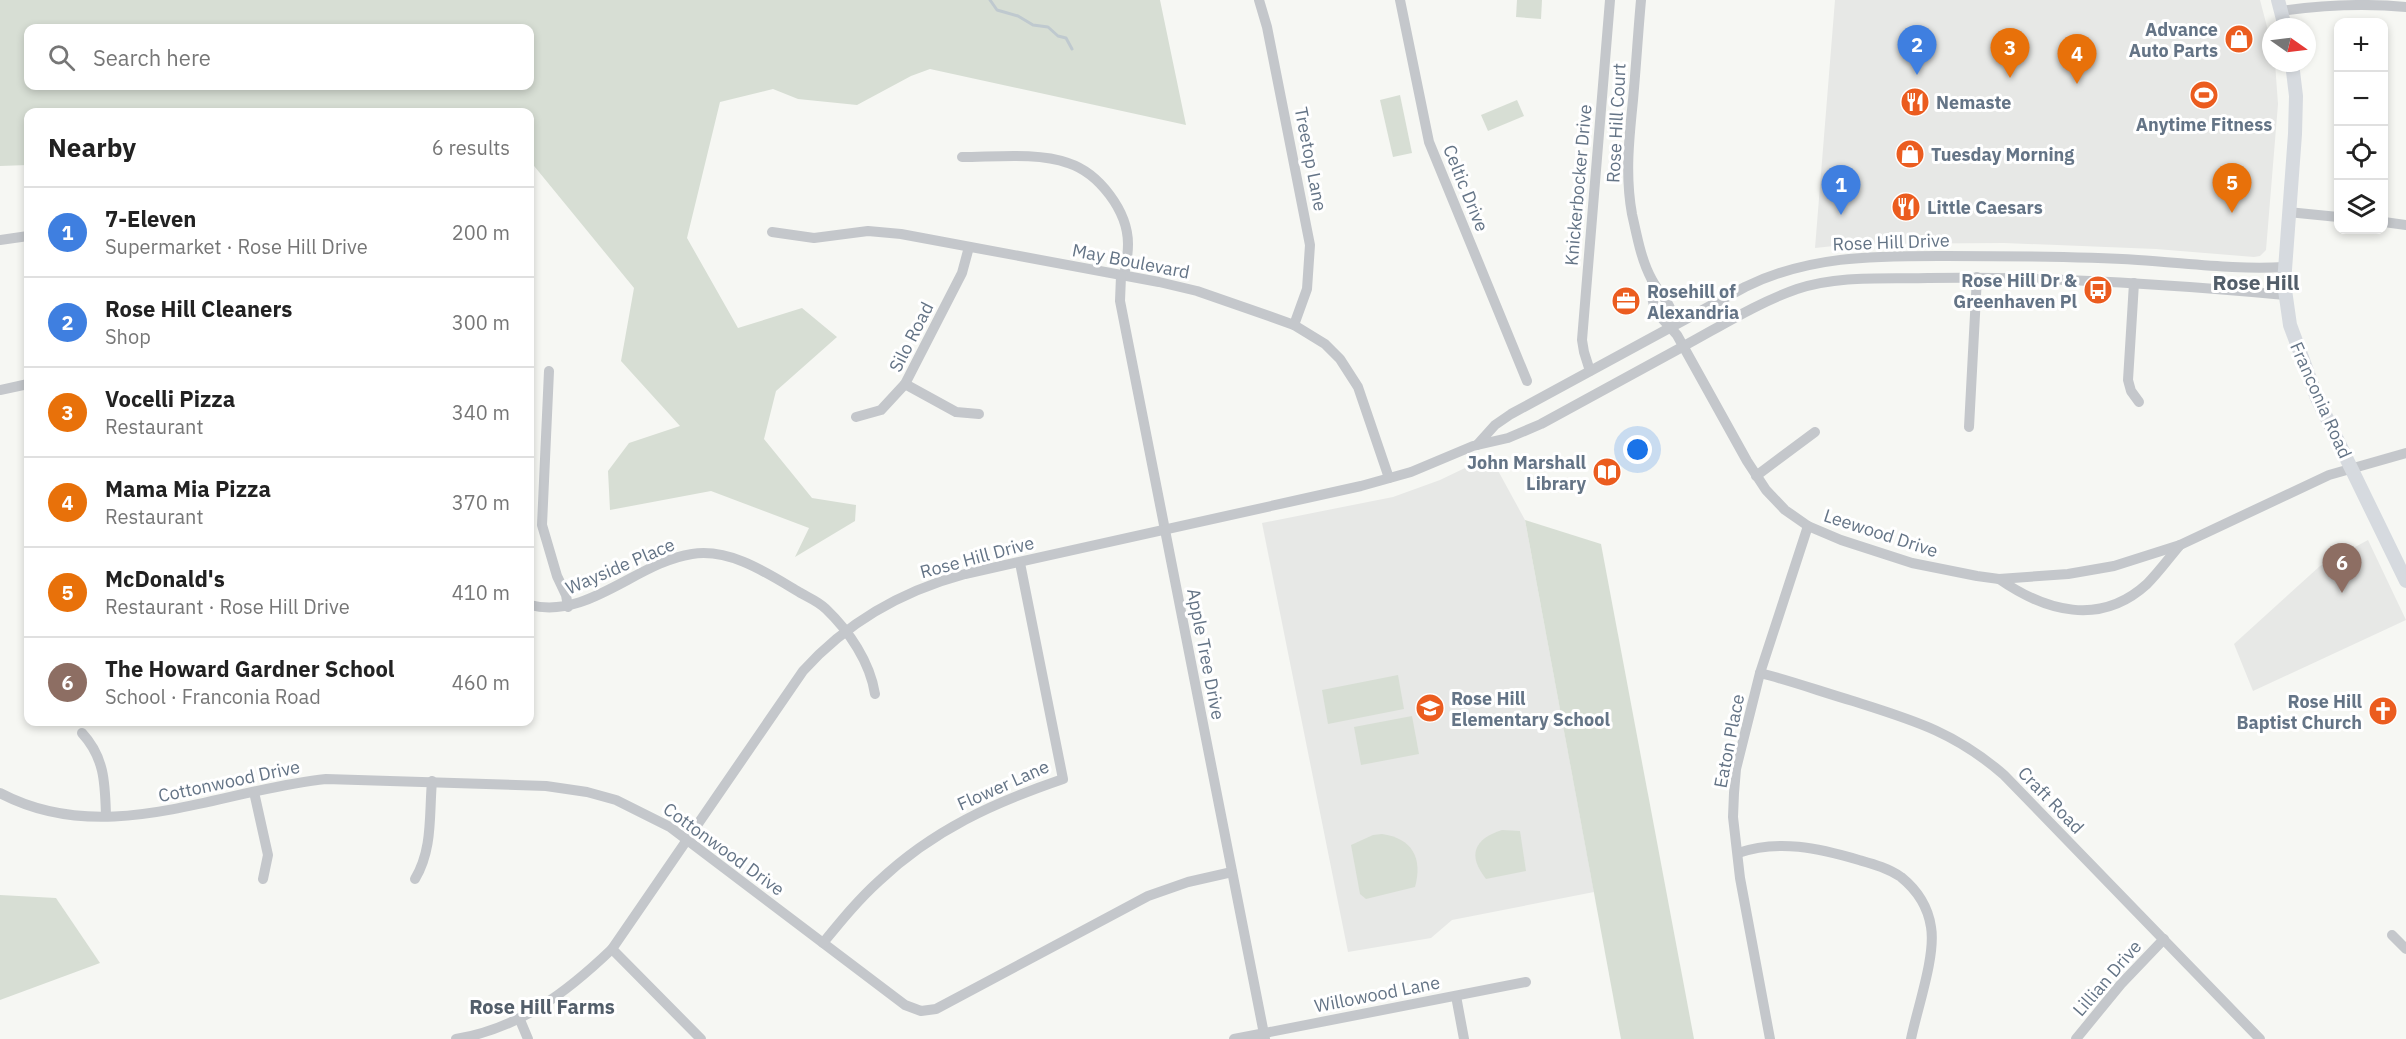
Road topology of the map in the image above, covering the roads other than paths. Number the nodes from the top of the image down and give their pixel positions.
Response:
1 (1259, 0) edge
2 (1400, 0) edge
3 (1610, 0) edge
4 (1641, 0) edge
5 (2280, 5) edge
6 (2406, 7) edge
7 (2293, 72) edge
8 (962, 157) dead end
9 (2289, 212) junction
10 (2334, 217) edge
11 (2388, 223) edge
12 (2406, 225) edge
13 (772, 232) dead end
14 (24, 237) edge
15 (0, 240) edge
16 (969, 247) junction
17 (2284, 267) junction
18 (1122, 276) junction
19 (1977, 277) junction
20 (2134, 283) junction
21 (2285, 295) junction
22 (1294, 325) junction
23 (1674, 332) junction
24 (1684, 346) junction
25 (549, 371) dead end
26 (1590, 371) junction
27 (1527, 381) dead end
28 (905, 384) junction
29 (24, 385) edge
30 (0, 390) edge
31 (2139, 402) dead end
32 (979, 414) dead end
33 (856, 417) dead end
34 (1969, 427) dead end
35 (1815, 432) dead end
36 (1477, 445) junction
37 (2406, 453) edge
38 (2351, 468) junction
39 (1756, 476) junction
40 (1389, 478) junction
41 (1808, 526) junction
42 (1165, 530) junction
43 (2180, 545) junction
44 (1020, 563) junction
45 (1999, 579) junction
46 (2406, 581) edge
47 (534, 606) edge
48 (568, 607) junction
49 (846, 632) junction
50 (1760, 673) junction
51 (875, 694) dead end
52 (82, 733) dead end
53 (432, 781) junction
54 (254, 792) junction
55 (0, 793) edge
56 (106, 816) junction
57 (687, 840) junction
58 (1738, 853) junction
59 (1232, 872) junction
60 (263, 879) dead end
61 (415, 879) dead end
62 (2392, 935) dead end
63 (2164, 939) junction
64 (823, 942) junction
65 (612, 949) junction
66 (2406, 950) edge
67 (1526, 982) dead end
68 (1456, 996) junction
69 (520, 1020) junction
70 (1264, 1036) edge
71 (456, 1039) edge
72 (528, 1039) edge
73 (701, 1039) edge
74 (1234, 1039) edge
75 (1464, 1039) edge
76 (1770, 1039) edge
77 (1911, 1039) edge
78 (2076, 1039) edge
79 (2260, 1039) edge

1 - 22 street, Treetop Lane
2 - 27 street, Celtic Drive
3 - 26 street, Knickerbocker Drive
4 - 23 street, Rose Hill Court
5 - 6 street
7 - 9 main road, Franconia Road
8 - 18 street, Apple Tree Drive
9 - 10 street
9 - 17 main road, Franconia Road
11 - 12 street
13 - 16 street, May Boulevard
14 - 15 street
16 - 18 street, May Boulevard
16 - 28 street, Silo Road
17 - 21 main road, Franconia Road
17 - 23 street, Rose Hill Drive
18 - 22 street, May Boulevard
18 - 42 street, Apple Tree Drive
19 - 20 street, Rose Hill Drive
19 - 24 street, Rose Hill Drive
19 - 34 street
20 - 21 street, Rose Hill Drive
20 - 31 street
21 - 38 main road, Franconia Road
22 - 40 street, May Boulevard
23 - 24 street, Leewood Drive
23 - 26 street, Rose Hill Drive
24 - 36 street, Rose Hill Drive
24 - 39 street, Leewood Drive
25 - 48 street
26 - 36 street, Rose Hill Drive
28 - 32 street
28 - 33 street, Silo Road
29 - 30 street
35 - 39 street
36 - 40 street, Rose Hill Drive
37 - 38 street, Leewood Drive
38 - 43 street, Leewood Drive
38 - 46 main road, Franconia Road
39 - 41 street, Leewood Drive
40 - 42 street, Rose Hill Drive
41 - 45 street, Leewood Drive
41 - 50 street, Eaton Place
42 - 44 street, Rose Hill Drive
42 - 59 street, Apple Tree Drive
43 - 45 street, Leewood Drive
43 - 45 street, Leewood Drive
44 - 49 street, Rose Hill Drive
44 - 64 street, Flower Lane
47 - 48 street, Wayside Place
48 - 49 street, Wayside Place
49 - 51 street, Wayside Place
49 - 57 street, Rose Hill Drive
50 - 58 street, Eaton Place
50 - 63 street, Craft Road
52 - 56 street
53 - 54 street, Cottonwood Drive
53 - 57 street, Cottonwood Drive
53 - 61 street
54 - 56 street, Cottonwood Drive
54 - 60 street
55 - 56 street, Cottonwood Drive
57 - 64 street, Cottonwood Drive
57 - 65 street, Rose Hill Drive
58 - 76 street, Eaton Place
58 - 77 street
59 - 64 street, Cottonwood Drive
59 - 70 street, Apple Tree Drive
62 - 66 street
63 - 78 street, Lillian Drive
63 - 79 street, Craft Road
65 - 69 street, Rose Hill Drive
65 - 73 street
67 - 68 street, Willowood Lane
68 - 70 street, Willowood Lane
68 - 75 street
69 - 71 street, Rose Hill Drive
69 - 72 street
70 - 74 street, Willowood Lane

